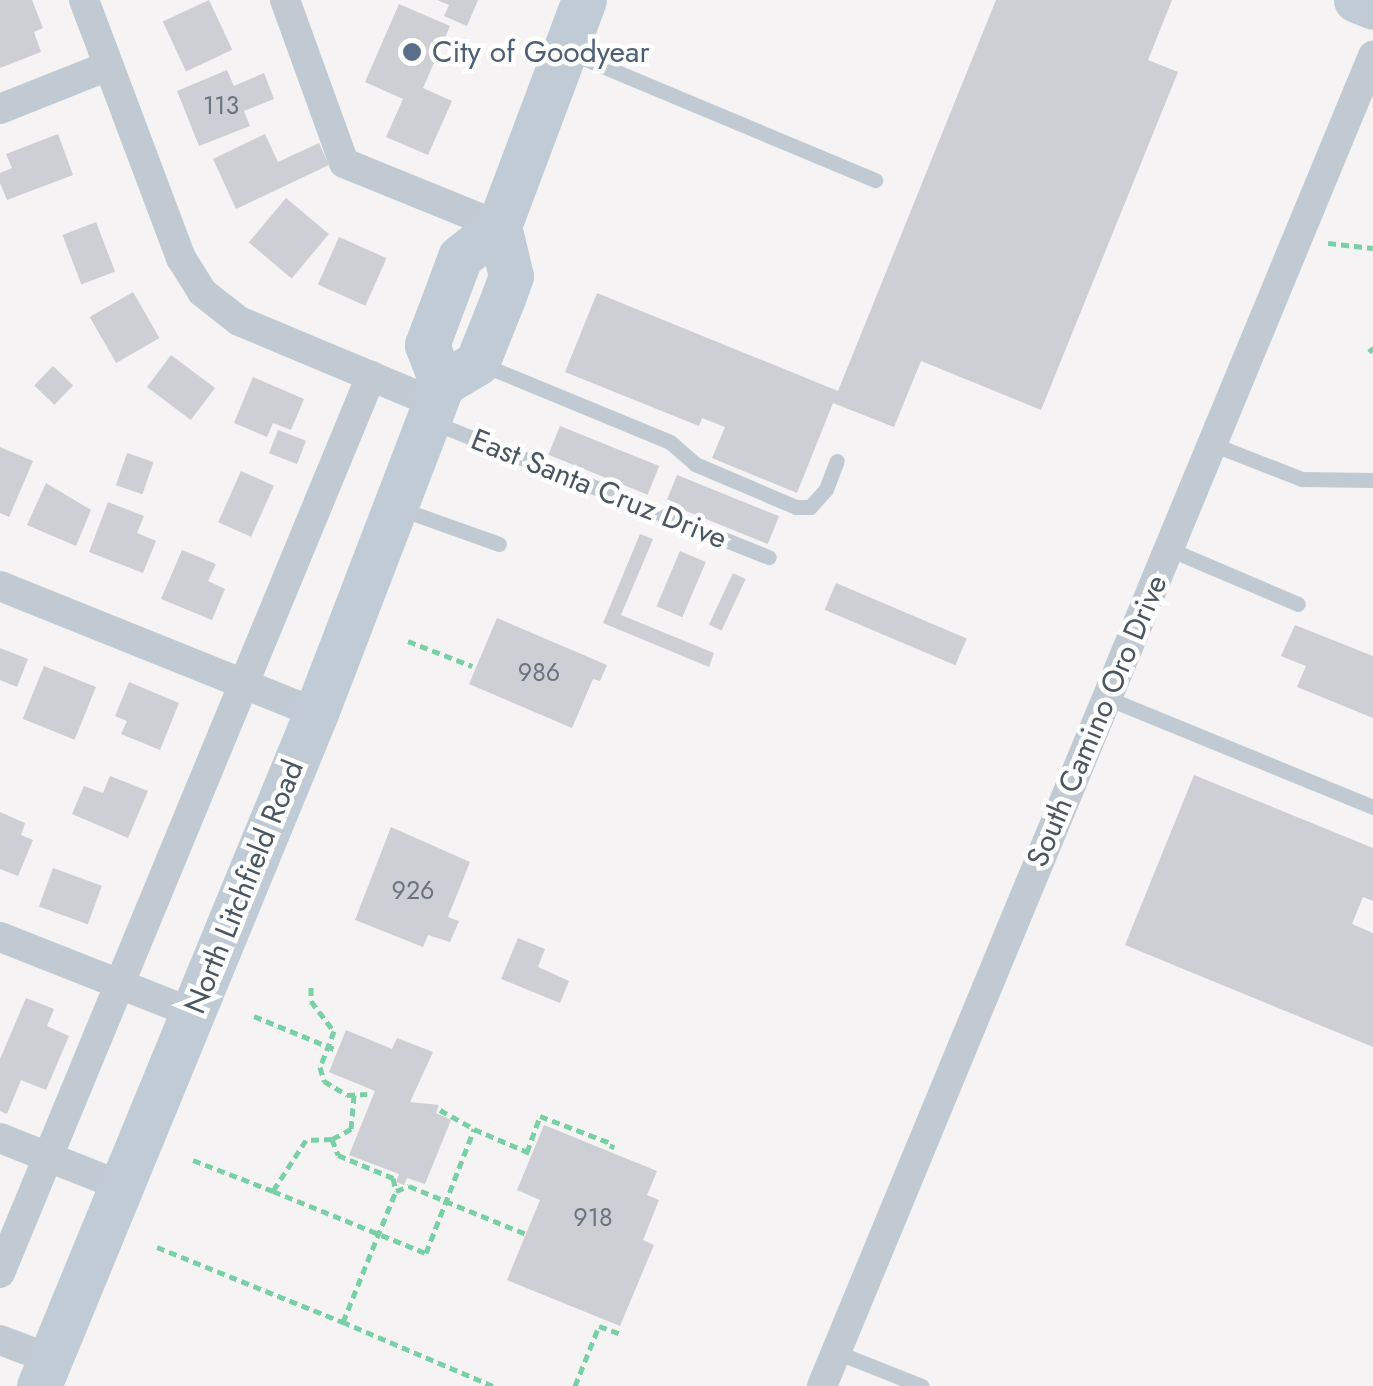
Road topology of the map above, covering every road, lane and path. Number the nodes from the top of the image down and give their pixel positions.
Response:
1 (84, 0) edge
2 (286, 0) edge
3 (584, 0) edge
4 (1356, 0) edge
5 (1373, 7) edge
6 (564, 50) junction
7 (1373, 56) edge
8 (108, 66) junction
9 (0, 109) edge
10 (875, 180) dead end
11 (499, 226) junction
12 (1328, 243) dead end
13 (1373, 248) edge
14 (370, 376) junction
15 (446, 393) junction
16 (1212, 444) junction
17 (838, 461) dead end
18 (1373, 480) edge
19 (395, 507) junction
20 (499, 544) dead end
21 (1169, 549) junction
22 (769, 558) dead end
23 (0, 586) edge
24 (1298, 604) dead end
25 (408, 641) dead end
26 (472, 666) dead end
27 (242, 685) junction
28 (1107, 698) junction
29 (316, 713) junction
30 (1373, 807) edge
31 (0, 937) edge
32 (118, 984) junction
33 (311, 987) dead end
34 (192, 1013) junction
35 (254, 1016) dead end
36 (331, 1048) junction
37 (354, 1094) junction
38 (367, 1094) dead end
39 (440, 1110) dead end
40 (474, 1130) junction
41 (0, 1138) edge
42 (332, 1139) junction
43 (611, 1149) dead end
44 (48, 1158) junction
45 (193, 1160) dead end
46 (121, 1186) junction
47 (272, 1191) junction
48 (396, 1191) junction
49 (446, 1201) junction
50 (379, 1234) junction
51 (526, 1234) dead end
52 (157, 1247) dead end
53 (0, 1274) edge
54 (343, 1322) junction
55 (621, 1334) dead end
56 (0, 1340) edge
57 (836, 1352) junction
58 (44, 1373) edge
59 (494, 1386) edge
60 (575, 1386) edge
61 (822, 1386) edge
62 (922, 1386) edge

1 - 8 street, East Santa Cruz Drive
2 - 11 street
3 - 6 main road
4 - 5 main road
6 - 10 lane
6 - 11 main road
7 - 16 street, South Camino Oro Drive
8 - 9 street
8 - 14 street, East Santa Cruz Drive
11 - 15 main road, North Litchfield Road
12 - 13 path
14 - 15 street, East Santa Cruz Drive
14 - 27 street
15 - 17 lane
15 - 19 main road, North Litchfield Road
15 - 22 lane, East Santa Cruz Drive
16 - 18 lane
16 - 21 street, South Camino Oro Drive
19 - 20 lane
19 - 29 main road, North Litchfield Road
21 - 24 lane
21 - 28 street, South Camino Oro Drive
23 - 27 street
25 - 26 path
27 - 29 street
27 - 32 street
28 - 30 lane
28 - 57 street, South Camino Oro Drive
29 - 34 main road, North Litchfield Road
31 - 32 street
32 - 34 street
32 - 44 street
33 - 36 path
34 - 46 main road, North Litchfield Road
35 - 36 path
36 - 37 path
37 - 38 path
37 - 42 path
39 - 40 path
40 - 43 path
40 - 49 path
41 - 44 street
42 - 47 path
42 - 48 path
44 - 46 street
44 - 53 street
45 - 47 path
46 - 58 main road, North Litchfield Road
47 - 50 path
48 - 49 path
48 - 50 path
49 - 50 path
49 - 51 path
50 - 54 path
52 - 54 path
54 - 59 path
55 - 60 path
56 - 58 street
57 - 61 street, South Camino Oro Drive
57 - 62 lane

